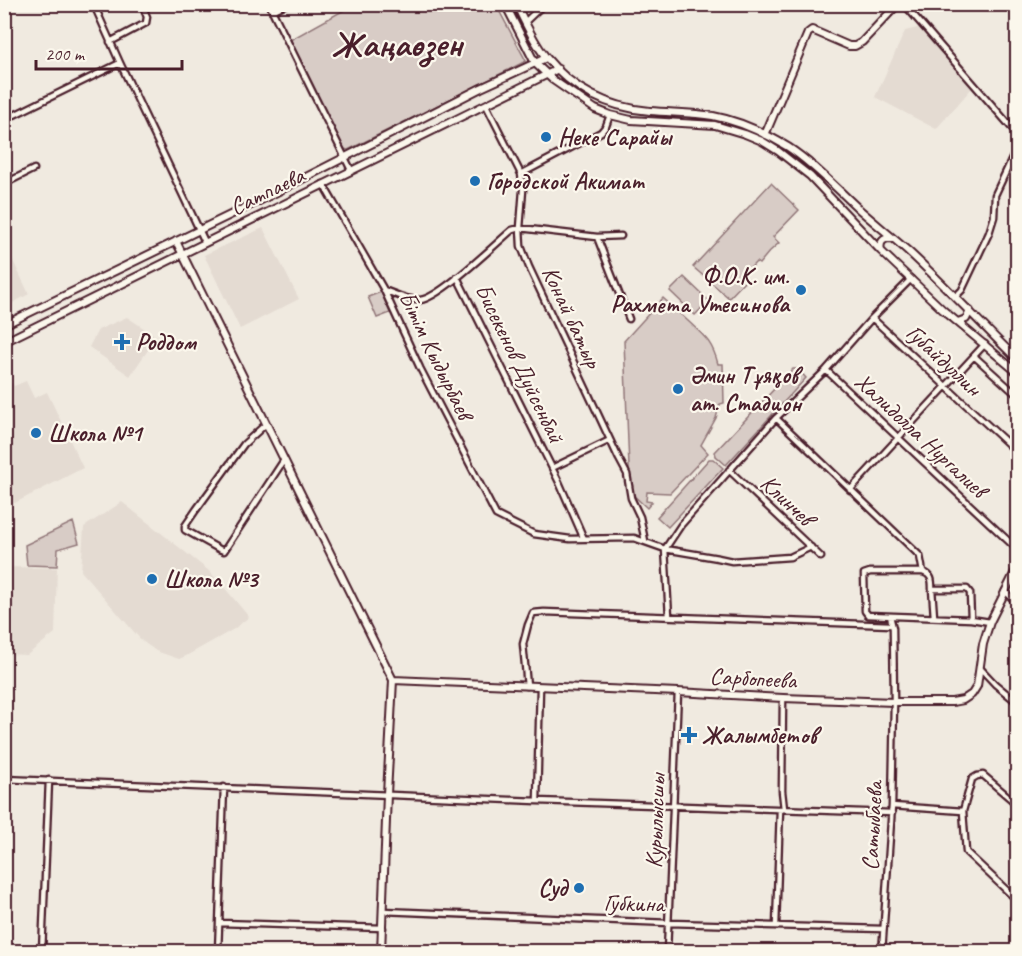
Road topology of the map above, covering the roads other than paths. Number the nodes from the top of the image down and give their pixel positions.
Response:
1 (142, 4) edge
2 (269, 4) edge
3 (286, 4) edge
4 (505, 4) edge
5 (516, 4) edge
6 (544, 4) edge
7 (898, 4) edge
8 (904, 4) edge
9 (94, 5) edge
10 (272, 11) junction
11 (525, 22) junction
12 (110, 42) junction
13 (546, 58) junction
14 (120, 63) junction
15 (535, 63) junction
16 (558, 69) junction
17 (547, 75) junction
18 (486, 105) junction
19 (610, 115) junction
20 (4, 120) edge
21 (766, 134) junction
22 (1017, 135) edge
23 (762, 141) junction
24 (1017, 146) edge
25 (344, 157) junction
26 (34, 169) dead end
27 (351, 170) junction
28 (521, 174) junction
29 (4, 184) edge
30 (323, 184) junction
31 (291, 185) junction
32 (297, 197) junction
33 (520, 228) junction
34 (199, 230) junction
35 (621, 236) dead end
36 (597, 237) junction
37 (892, 238) junction
38 (176, 241) junction
39 (205, 242) junction
40 (881, 251) junction
41 (182, 253) junction
42 (457, 278) junction
43 (910, 279) junction
44 (384, 290) junction
45 (955, 297) junction
46 (970, 311) junction
47 (872, 318) junction
48 (629, 319) dead end
49 (958, 322) junction
50 (4, 325) edge
51 (4, 342) edge
52 (985, 344) junction
53 (974, 356) junction
54 (1017, 360) edge
55 (826, 370) junction
56 (1017, 373) edge
57 (946, 386) junction
58 (1017, 396) edge
59 (776, 418) junction
60 (266, 424) junction
61 (898, 439) junction
62 (610, 440) junction
63 (1017, 453) edge
64 (284, 460) junction
65 (552, 468) junction
66 (729, 470) junction
67 (850, 490) junction
68 (584, 539) junction
69 (645, 541) junction
70 (811, 547) junction
71 (665, 549) junction
72 (1017, 550) edge
73 (821, 557) dead end
74 (1017, 566) edge
75 (923, 572) junction
76 (932, 589) junction
77 (1005, 591) junction
78 (1017, 603) edge
79 (669, 616) junction
80 (890, 616) junction
81 (934, 617) junction
82 (971, 619) junction
83 (990, 622) junction
84 (891, 625) junction
85 (980, 668) junction
86 (393, 680) junction
87 (527, 686) junction
88 (540, 687) junction
89 (678, 692) junction
90 (783, 698) junction
91 (894, 702) junction
92 (1017, 703) edge
93 (4, 779) edge
94 (49, 780) junction
95 (224, 787) junction
96 (387, 794) junction
97 (537, 801) junction
98 (674, 805) junction
99 (1017, 805) edge
100 (892, 806) junction
101 (782, 809) junction
102 (963, 811) junction
103 (892, 813) junction
104 (1017, 902) edge
105 (383, 911) junction
106 (219, 923) junction
107 (669, 923) junction
108 (776, 926) junction
109 (382, 928) junction
110 (883, 929) junction
111 (42, 951) edge
112 (218, 951) edge
113 (381, 951) edge
114 (667, 951) edge
115 (882, 951) edge

1 - 12 street
2 - 10 street
3 - 10 street
4 - 15 street
5 - 11 street
6 - 11 street
7 - 21 street
8 - 22 street
9 - 12 street
10 - 25 street
11 - 13 street
12 - 14 street
13 - 15 street, Сатпаева
13 - 16 street
14 - 20 street
14 - 34 street
15 - 17 street
15 - 25 street, Сатпаева
16 - 17 street, Сатпаева
16 - 21 street
17 - 18 street, Сатпаева
17 - 19 street
18 - 27 street, Сатпаева
18 - 28 street, Конай батыр
19 - 23 street
19 - 28 street
21 - 23 street
21 - 37 street
23 - 40 street
24 - 45 street
25 - 27 street
25 - 31 street, Сатпаева
26 - 29 street
27 - 30 street, Сатпаева
28 - 33 street, Конай батыр
30 - 32 street, Сатпаева
30 - 44 street, Бiтiм Кыдырбаев
31 - 32 street
31 - 34 street, Сатпаева
32 - 39 street, Сатпаева
33 - 36 street
33 - 42 street, Бисекенов Дуйсенбай
33 - 62 street, Конай батыр
34 - 38 street, Сатпаева
34 - 39 street
35 - 36 street
36 - 48 street
37 - 40 street
37 - 45 street
38 - 41 street
38 - 50 street, Сатпаева
39 - 41 street, Сатпаева
40 - 43 street
41 - 51 street, Сатпаева
41 - 60 street
42 - 44 street
42 - 65 street, Бисекенов Дуйсенбай
43 - 47 street
43 - 49 street
44 - 68 street, Бiтiм Кыдырбаев
45 - 46 street
46 - 49 street
46 - 54 street
47 - 55 street
47 - 57 street, Губайдуллин
49 - 52 street
52 - 53 street
52 - 56 street
53 - 57 street
53 - 58 street
55 - 59 street
55 - 61 street, Халидолла Нургалиев
57 - 61 street
57 - 63 street, Губайдуллин
59 - 66 street
59 - 67 street
60 - 64 street
60 - 64 street
61 - 67 street
61 - 72 street, Халидолла Нургалиев
62 - 65 street
62 - 69 street, Конай батыр
64 - 86 street
65 - 68 street, Бисекенов Дуйсенбай
66 - 70 street, Клинчев
66 - 71 street
67 - 75 street
68 - 69 street, Бiтiм Кыдырбаев
69 - 71 street, Бiтiм Кыдырбаев
70 - 71 street, Бiтiм Кыдырбаев
70 - 73 street, Клинчев
71 - 79 street
74 - 77 street, Сарбопеева
75 - 76 street
75 - 80 street
76 - 81 street
76 - 82 street
77 - 78 street
77 - 83 street, Сарбопеева
79 - 84 street
79 - 87 street
80 - 81 street
80 - 84 street, Сатыбаева
81 - 82 street
82 - 83 street
83 - 85 street, Сарбопеева
84 - 91 street, Сатыбаева
85 - 91 street, Сарбопеева
85 - 92 street
86 - 87 street, Сарбопеева
86 - 96 street
87 - 88 street, Сарбопеева
88 - 89 street, Сарбопеева
88 - 97 street
89 - 90 street, Сарбопеева
89 - 98 street, Курылысшы
90 - 91 street, Сарбопеева
90 - 101 street
91 - 100 street, Сатыбаева
93 - 94 street
94 - 95 street
94 - 111 street
95 - 96 street
95 - 106 street
96 - 97 street
96 - 105 street
97 - 98 street
98 - 101 street
98 - 107 street, Курылысшы
99 - 102 street
100 - 102 street
100 - 103 street, Сатыбаева
101 - 103 street
101 - 108 street
102 - 104 street
103 - 110 street, Сатыбаева
105 - 107 street, Губкина
105 - 109 street
106 - 109 street
106 - 112 street
107 - 108 street, Губкина
107 - 114 street, Курылысшы
108 - 110 street, Губкина
109 - 113 street
110 - 115 street, Сатыбаева

